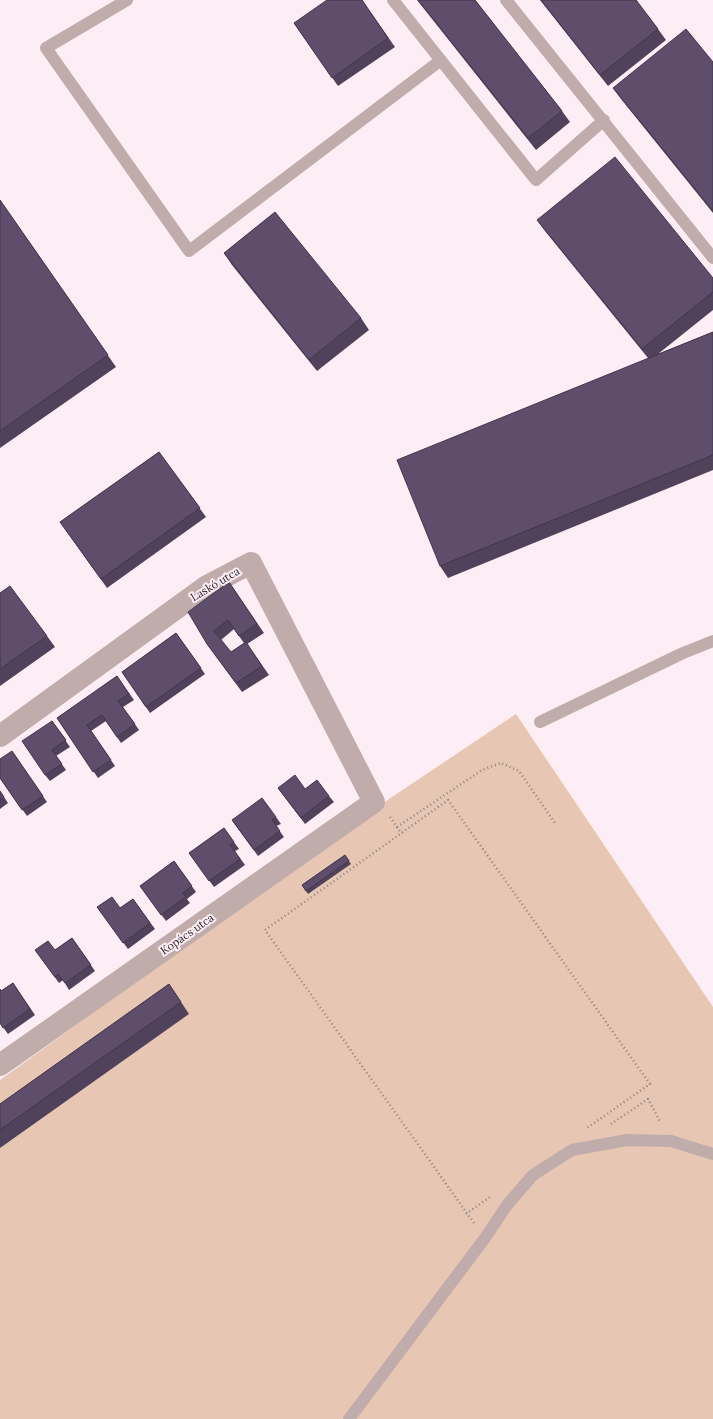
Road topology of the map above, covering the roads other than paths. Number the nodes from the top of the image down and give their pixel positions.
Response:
1 (127, 0) edge
2 (393, 0) edge
3 (506, 0) edge
4 (440, 60) junction
5 (604, 120) junction
6 (713, 258) edge
7 (713, 641) edge
8 (540, 722) dead end
9 (0, 736) edge
10 (381, 809) joint
11 (0, 1066) edge
12 (713, 1154) edge
13 (349, 1419) edge

1 - 4 lane
2 - 4 lane
3 - 5 lane
4 - 5 lane
5 - 6 lane
7 - 8 lane
9 - 10 street, Laskó utca
10 - 11 street, Kopács utca
12 - 13 lane

